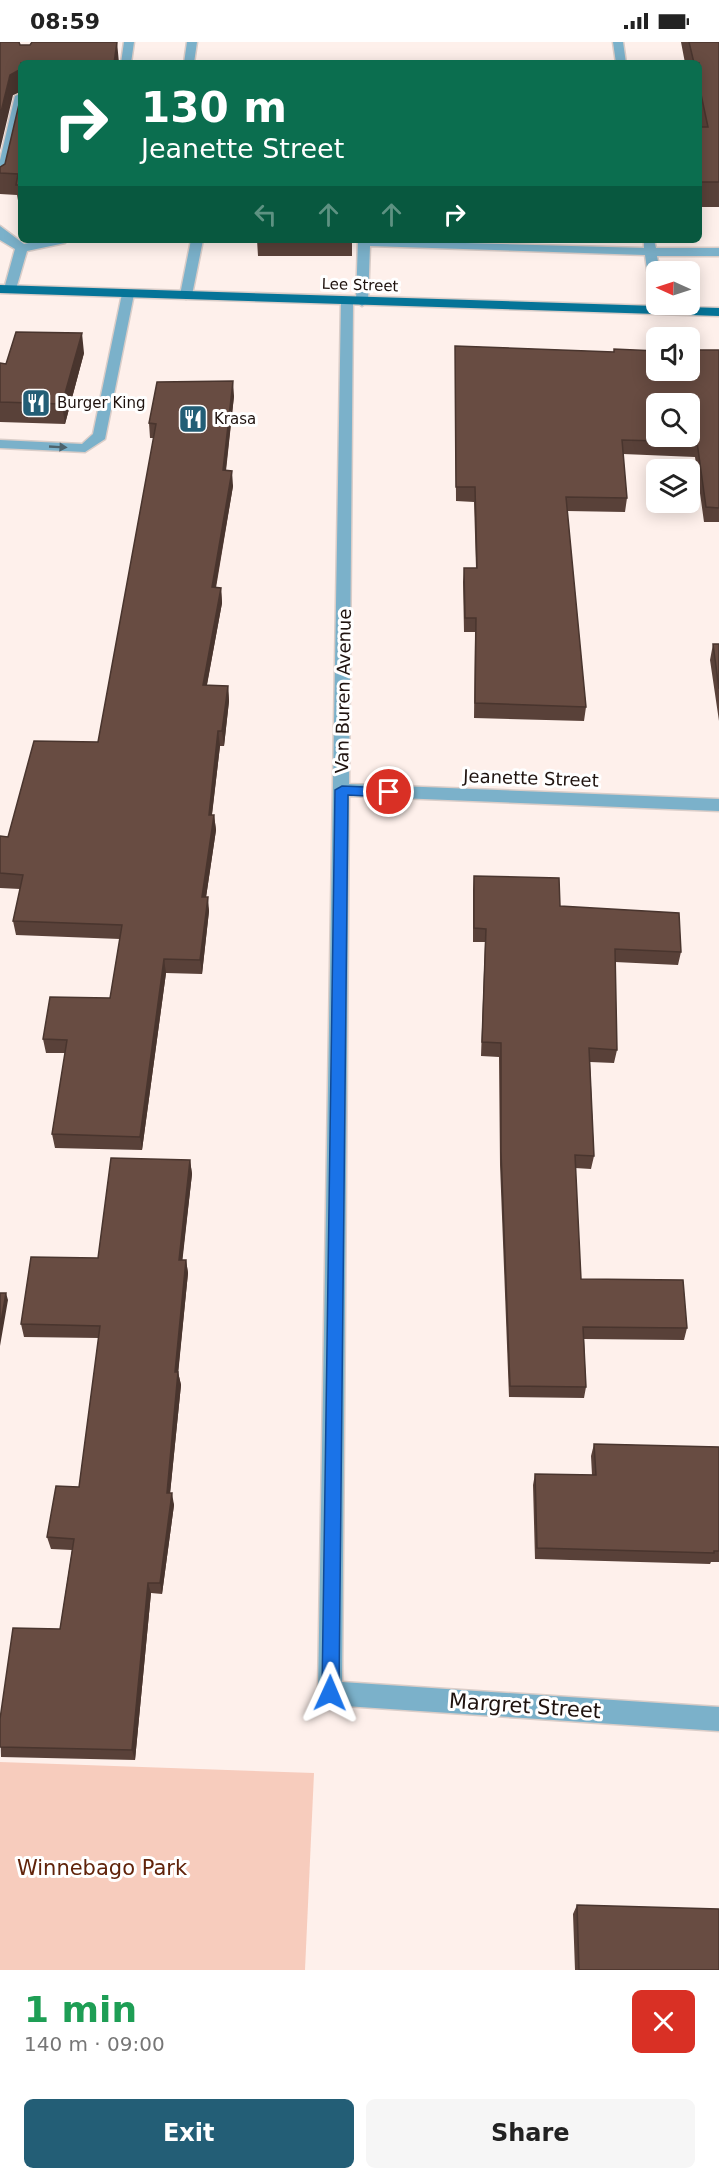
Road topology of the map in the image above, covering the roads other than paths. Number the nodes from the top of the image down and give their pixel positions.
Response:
1 (129, 42) edge
2 (192, 42) edge
3 (618, 42) edge
4 (126, 60) edge
5 (189, 60) edge
6 (621, 60) edge
7 (18, 109) edge
8 (0, 184) edge
9 (0, 230) edge
10 (46, 243) edge
11 (196, 243) edge
12 (364, 243) edge
13 (478, 243) edge
14 (650, 246) edge
15 (22, 248) junction
16 (719, 252) edge
17 (652, 261) edge
18 (5, 289) edge
19 (128, 294) junction
20 (186, 296) junction
21 (355, 301) junction
22 (646, 307) edge
23 (700, 310) edge
24 (719, 312) edge
25 (0, 444) edge
26 (342, 790) junction
27 (719, 806) edge
28 (330, 1693) joint
29 (719, 1719) edge

1 - 4 street
2 - 5 street
3 - 6 street
7 - 8 street
9 - 15 street
10 - 15 street
11 - 20 street
12 - 21 street, Van Buren Avenue
13 - 14 street
14 - 16 street
14 - 17 street
15 - 18 street
18 - 19 main road, Lee Street
19 - 20 main road, Lee Street
25 -> 19 street
20 - 21 main road, Lee Street
21 - 22 main road, Lee Street
21 - 26 street, Van Buren Avenue
23 - 24 main road, Lee Street
26 - 27 street, Jeanette Street
26 - 28 street, Van Buren Avenue
28 - 29 street, Margret Street

